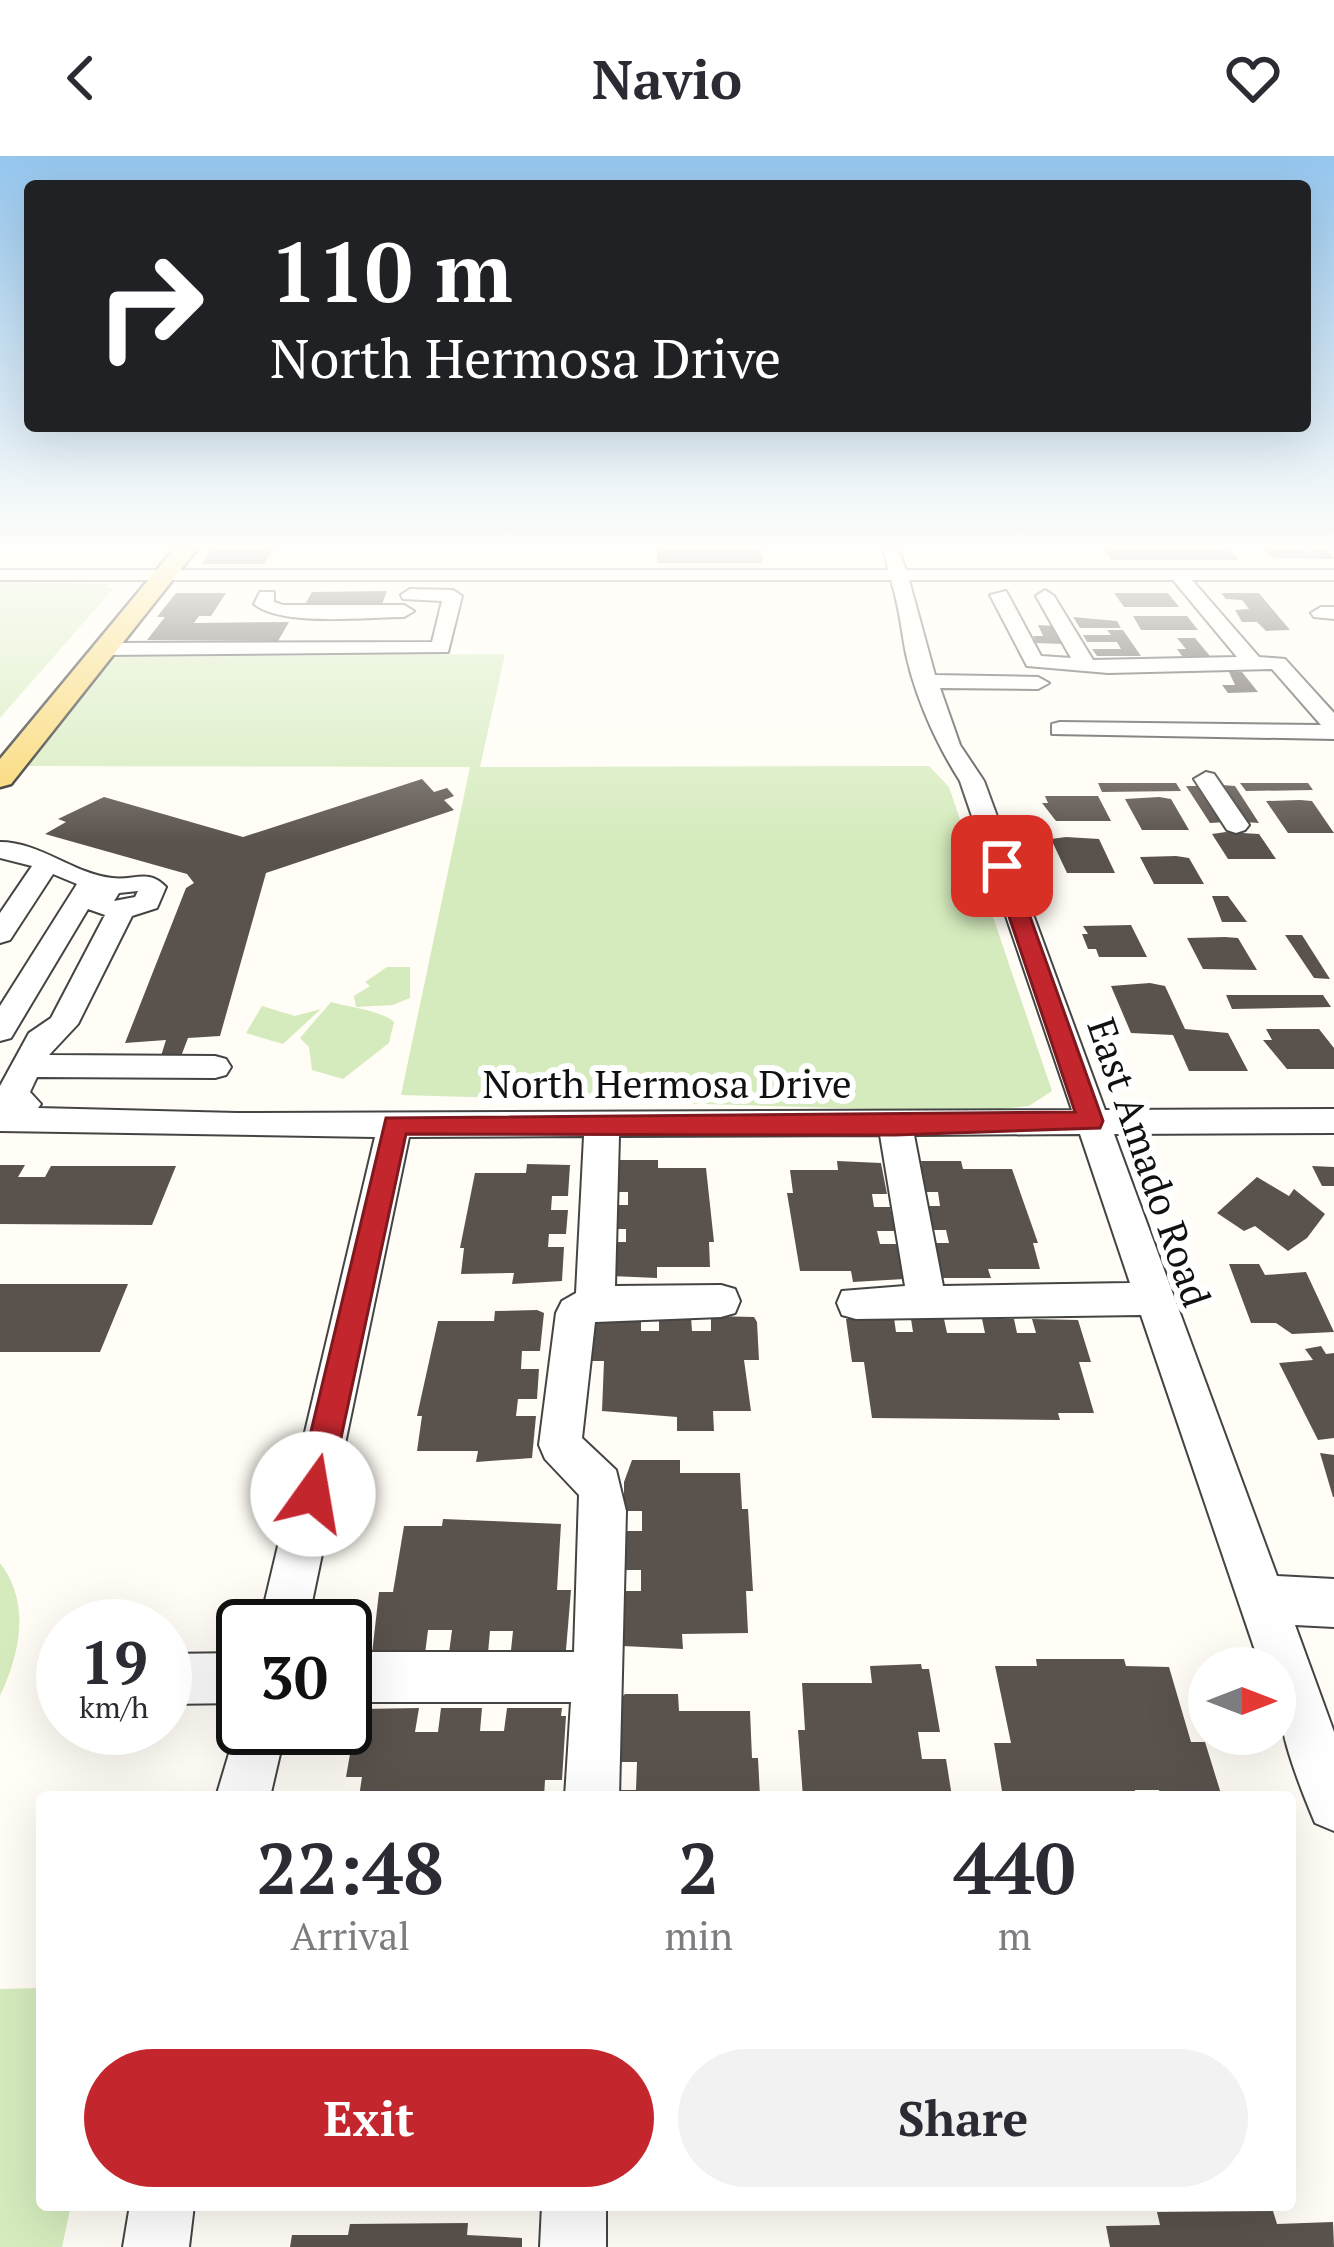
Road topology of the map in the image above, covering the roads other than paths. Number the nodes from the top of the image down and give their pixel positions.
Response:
1 (86, 647) edge
2 (441, 647) edge
3 (918, 647) edge
4 (1023, 647) edge
5 (1075, 647) edge
6 (1239, 647) edge
7 (390, 648) joint
8 (104, 649) joint
9 (301, 649) joint
10 (343, 649) joint
11 (1253, 663) junction
12 (1086, 666) junction
13 (927, 681) junction
14 (1046, 697) junction
15 (1334, 729) edge
16 (0, 741) edge
17 (1072, 753) dead end
18 (0, 778) edge
19 (1206, 779) dead end
20 (1235, 824) dead end
21 (0, 850) edge
22 (47, 863) junction
23 (108, 892) junction
24 (0, 934) edge
25 (0, 1031) edge
26 (44, 1066) junction
27 (215, 1067) dead end
28 (13, 1114) edge
29 (1090, 1121) junction
30 (1334, 1121) edge
31 (395, 1124) junction
32 (602, 1124) junction
33 (895, 1126) junction
34 (1153, 1299) junction
35 (721, 1301) dead end
36 (595, 1302) junction
37 (927, 1302) junction
38 (856, 1303) dead end
39 (289, 1599) edge
40 (1260, 1599) junction
41 (1334, 1603) edge
42 (372, 1677) edge
43 (597, 1677) junction
44 (253, 1755) edge
45 (244, 1791) edge
46 (592, 1791) edge
47 (1334, 1804) edge
48 (161, 2211) edge
49 (574, 2211) edge
50 (156, 2247) edge
51 (573, 2247) edge

1 - 16 main road
2 - 7 street
3 - 13 street, East Amado Road
4 - 14 street
5 - 12 street
6 - 11 street
7 - 10 street
8 - 9 street
8 - 18 main road
9 - 10 street
11 - 12 street
11 - 15 street
12 - 14 street
13 - 14 street
13 - 29 street, East Amado Road
14 - 15 street
14 - 17 street
19 - 20 street
21 - 22 street
22 - 23 street
22 - 24 street
23 - 25 street
23 - 26 street
26 - 27 street
26 - 28 street
28 - 31 street, North Hermosa Drive
29 - 30 street, North Hermosa Drive
29 - 33 street, North Hermosa Drive
29 - 34 street, East Amado Road
31 - 32 street, North Hermosa Drive
31 - 39 street
32 - 33 street, North Hermosa Drive
32 - 36 street
33 - 37 street
34 - 37 street
34 - 40 street, East Amado Road
35 - 36 street
36 - 43 street
37 - 38 street
40 - 41 street
40 - 47 street, East Amado Road
42 - 43 street
43 - 46 street
44 - 45 street
48 - 50 street
49 - 51 street

